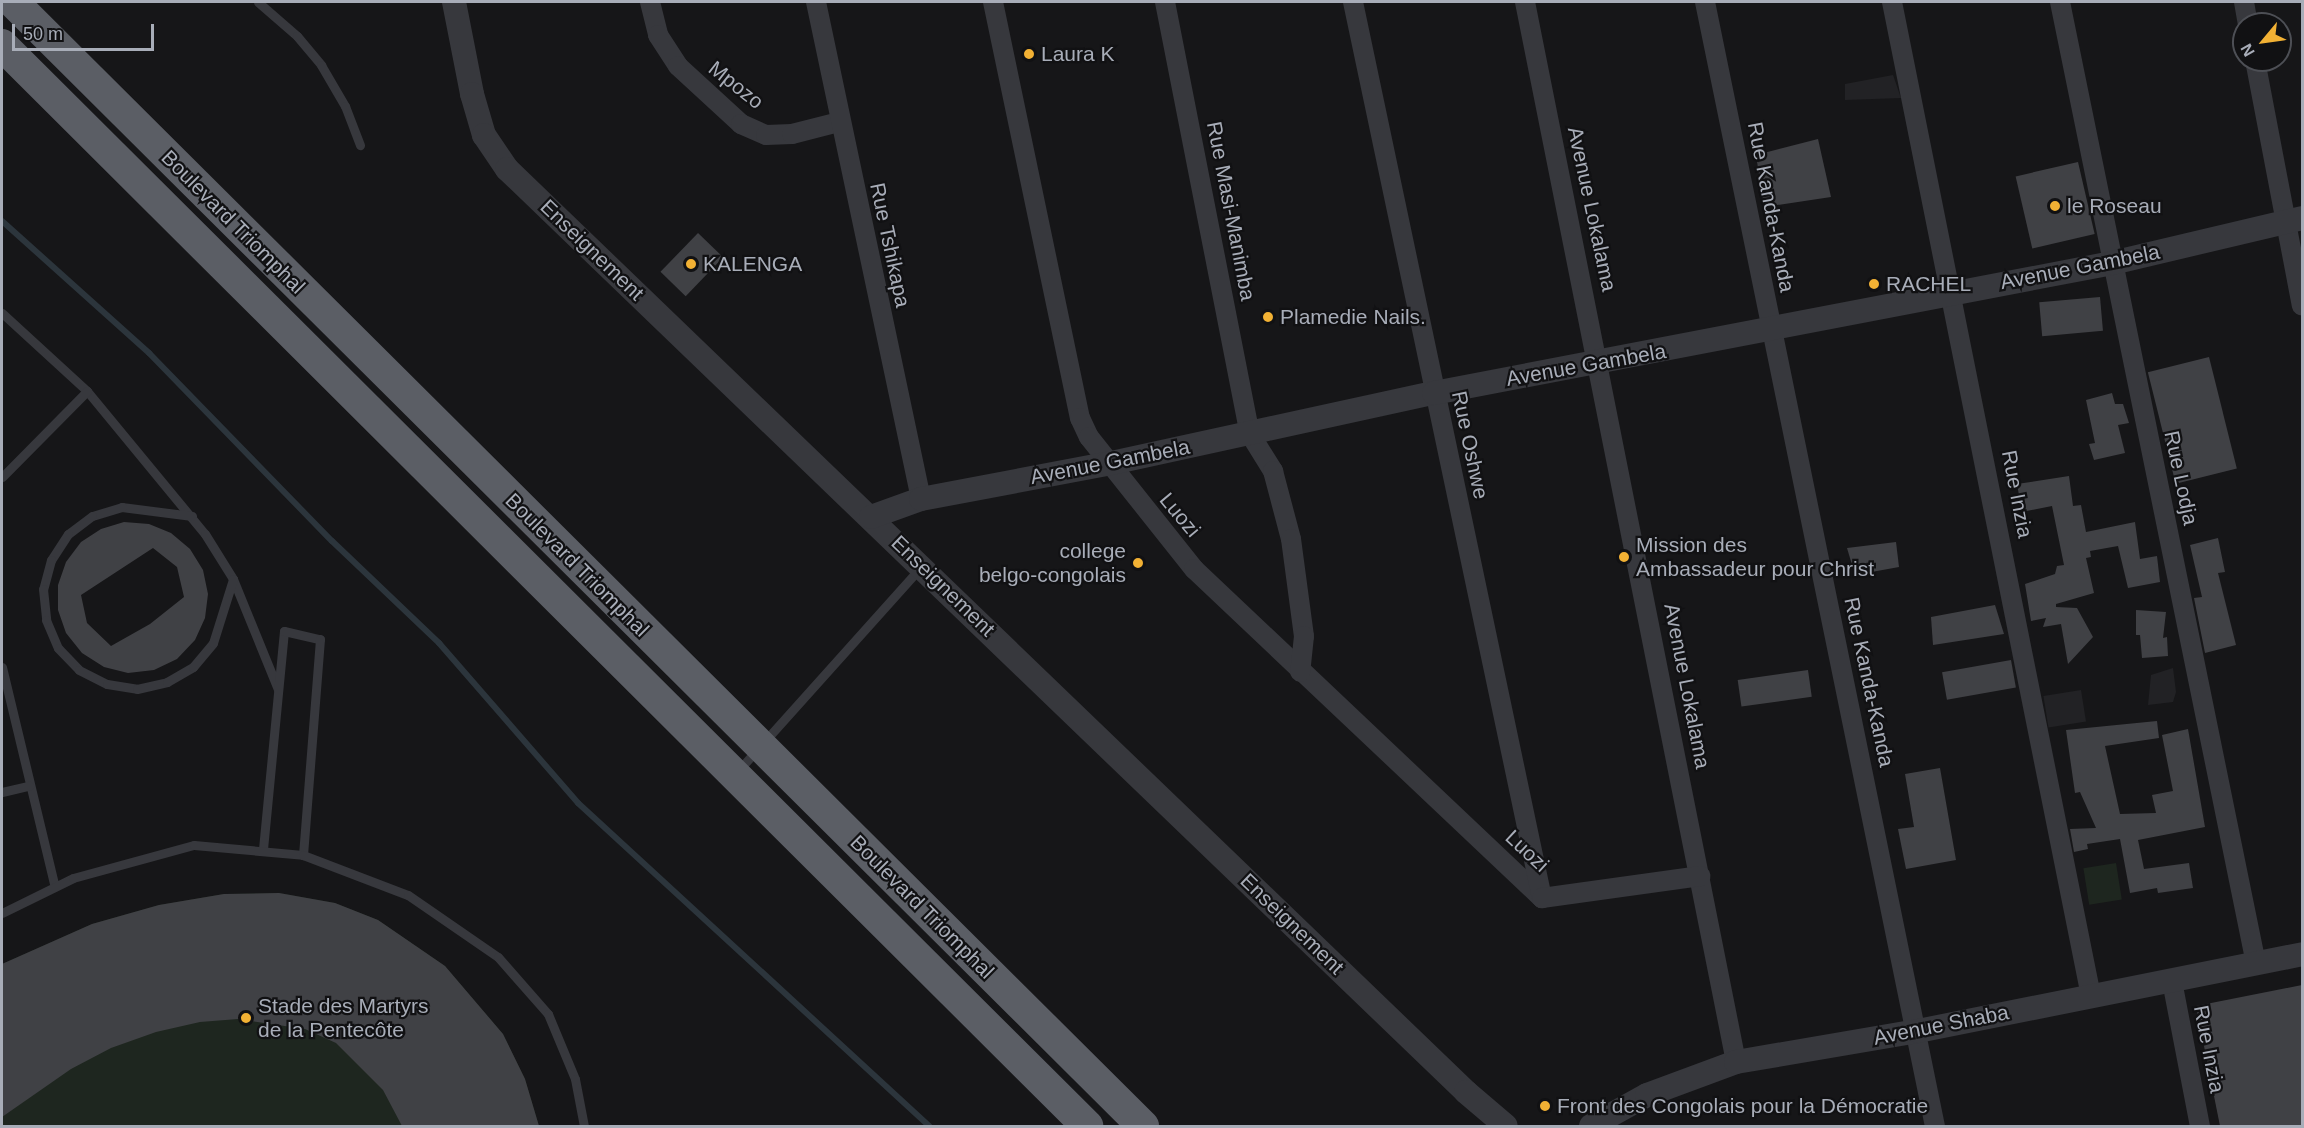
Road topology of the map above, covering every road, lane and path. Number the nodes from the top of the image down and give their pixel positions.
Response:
1 (13, 2) edge
2 (258, 2) edge
3 (453, 2) edge
4 (651, 2) edge
5 (816, 2) edge
6 (993, 2) edge
7 (1165, 2) edge
8 (1353, 2) edge
9 (1525, 2) edge
10 (1705, 2) edge
11 (1892, 2) edge
12 (2060, 2) edge
13 (2, 45) edge
14 (2258, 72) edge
15 (839, 122) junction
16 (360, 145) dead end
17 (2294, 220) edge
18 (2112, 263) junction
19 (1953, 292) junction
20 (2302, 306) edge
21 (2, 312) edge
22 (1771, 330) junction
23 (1599, 362) junction
24 (87, 391) junction
25 (1434, 393) junction
26 (1250, 434) junction
27 (1107, 464) junction
28 (2, 477) edge
29 (921, 499) junction
30 (192, 516) junction
31 (871, 517) junction
32 (922, 566) junction
33 (233, 579) junction
34 (2, 667) edge
35 (1300, 672) junction
36 (278, 689) junction
37 (760, 747) junction
38 (734, 776) junction
39 (29, 786) junction
40 (2, 792) edge
41 (263, 849) junction
42 (303, 855) junction
43 (1701, 876) junction
44 (55, 887) junction
45 (1542, 898) junction
46 (2, 913) edge
47 (2302, 954) edge
48 (2256, 964) junction
49 (2172, 981) junction
50 (2091, 996) junction
51 (1918, 1031) junction
52 (1736, 1062) junction
53 (584, 1126) edge
54 (1087, 1126) edge
55 (1143, 1126) edge
56 (1506, 1126) edge
57 (1591, 1126) edge
58 (1935, 1126) edge
59 (2200, 1126) edge

1 - 37 highway, Boulevard Triomphal
2 - 16 lane
3 - 31 street, Enseignement
4 - 15 street, Mpozo
5 - 15 street, Rue Tshikapa
6 - 27 street, Luozi
7 - 26 street, Rue Masi-Manimba
8 - 25 street, Rue Oshwe
9 - 23 street, Avenue Lokalama
10 - 22 street, Rue Kanda-Kanda
11 - 19 street, Rue Inzia
12 - 18 street, Rue Lodja
13 - 38 highway, Boulevard Triomphal
14 - 17 street
15 - 29 street, Rue Tshikapa
17 - 18 street, Avenue Gambela
17 - 20 street
18 - 19 street, Avenue Gambela
18 - 48 street, Rue Lodja
19 - 22 street, Avenue Gambela
19 - 50 street, Rue Inzia
21 - 24 lane
22 - 23 street, Avenue Gambela
22 - 51 street, Rue Kanda-Kanda
23 - 25 street, Avenue Gambela
23 - 43 street, Avenue Lokalama
24 - 28 lane
24 - 30 lane
25 - 26 street, Avenue Gambela
25 - 45 street, Rue Oshwe
26 - 27 street, Avenue Gambela
26 - 35 street, Rue Masi-Manimba
27 - 29 street, Avenue Gambela
27 - 35 street, Luozi
29 - 31 street, Avenue Gambela
30 - 33 lane
30 - 33 lane
31 - 32 street, Enseignement
32 - 37 lane
32 - 56 street, Enseignement
33 - 36 lane
34 - 39 lane
35 - 45 street, Luozi
36 - 41 lane
36 - 42 lane
37 - 38 lane
37 - 55 highway, Boulevard Triomphal
38 - 54 highway, Boulevard Triomphal
39 - 40 lane
39 - 44 lane
41 - 42 lane
41 - 44 lane
42 - 53 lane
43 - 45 street
43 - 52 street, Avenue Lokalama
44 - 46 lane
47 - 48 street, Avenue Shaba
48 - 49 street, Avenue Shaba
49 - 50 street, Avenue Shaba
49 - 59 street, Rue Inzia
50 - 51 street, Avenue Shaba
51 - 52 street, Avenue Shaba
51 - 58 street, Rue Kanda-Kanda
52 - 57 street, Avenue Shaba

